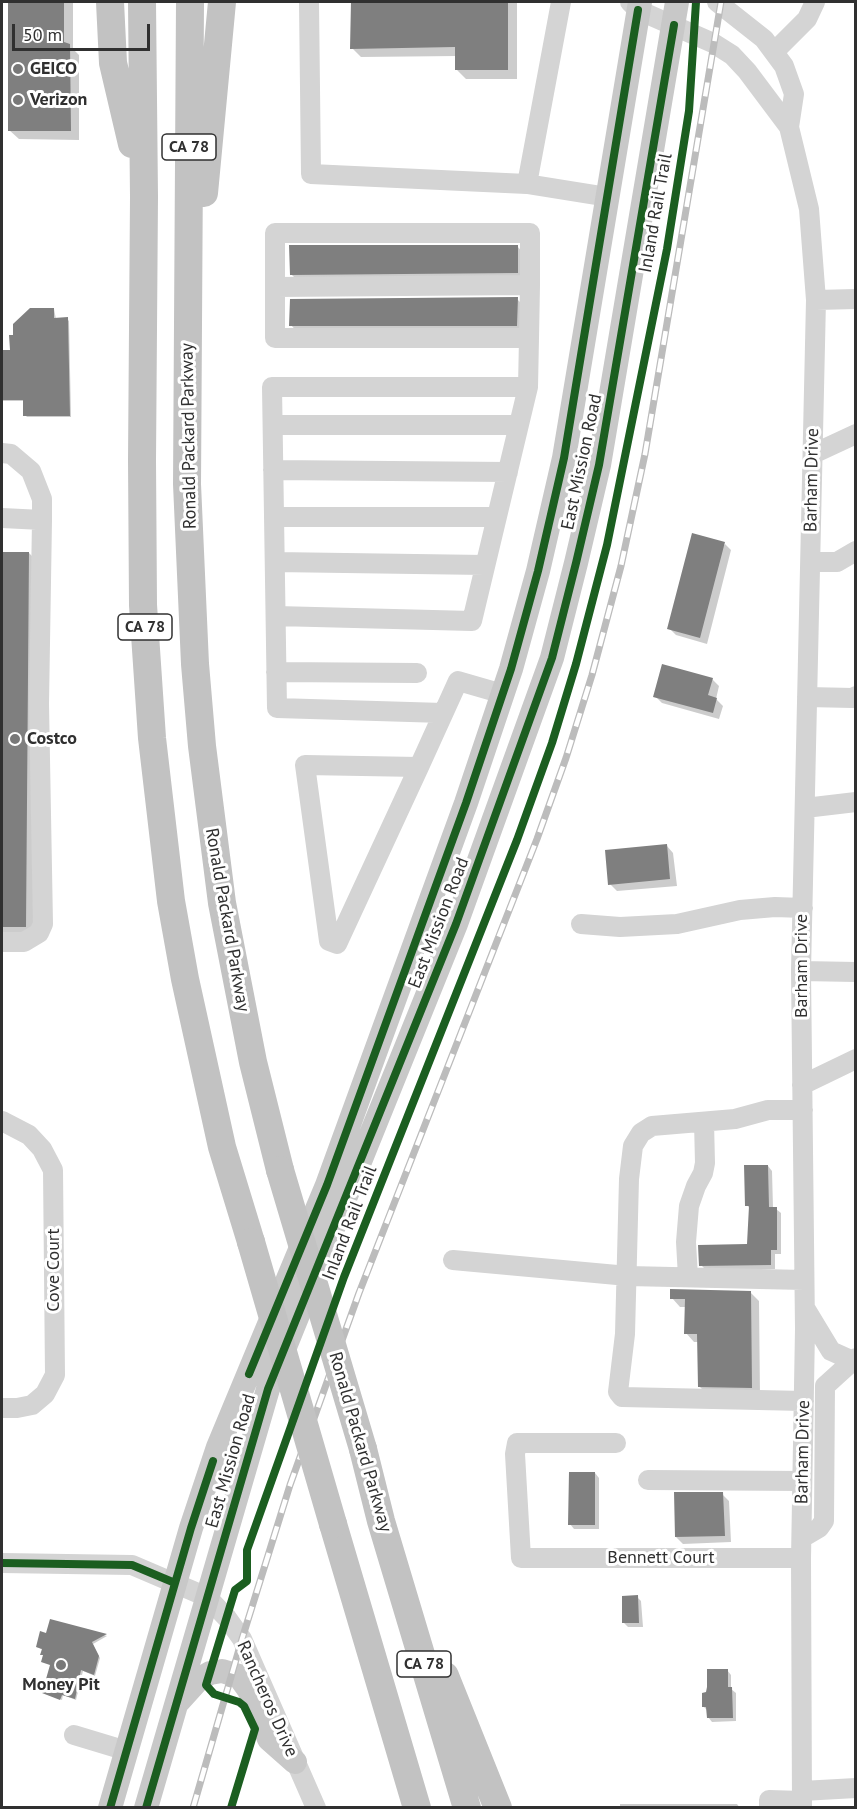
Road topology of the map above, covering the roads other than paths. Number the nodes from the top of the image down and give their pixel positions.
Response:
1 (110, 2) edge
2 (142, 2) edge
3 (190, 2) edge
4 (222, 2) edge
5 (309, 2) edge
6 (561, 2) edge
7 (677, 2) edge
8 (717, 2) edge
9 (814, 2) edge
10 (636, 4) edge
11 (674, 26) junction
12 (774, 52) junction
13 (789, 127) junction
14 (526, 184) junction
15 (144, 197) junction
16 (608, 197) junction
17 (530, 285) junction
18 (275, 287) junction
19 (188, 293) junction
20 (816, 300) junction
21 (855, 300) edge
22 (529, 338) junction
23 (528, 387) junction
24 (273, 425) junction
25 (519, 425) junction
26 (855, 434) edge
27 (2, 453) edge
28 (813, 454) junction
29 (273, 470) junction
30 (507, 472) junction
31 (274, 517) junction
32 (496, 517) junction
33 (2, 518) edge
34 (42, 520) junction
35 (855, 550) edge
36 (275, 562) junction
37 (811, 562) junction
38 (485, 565) junction
39 (276, 616) junction
40 (276, 672) junction
41 (417, 673) dead end
42 (503, 694) junction
43 (855, 696) edge
44 (807, 697) junction
45 (443, 713) junction
46 (524, 738) junction
47 (419, 766) junction
48 (855, 802) edge
49 (805, 808) junction
50 (802, 908) junction
51 (581, 924) dead end
52 (2, 942) edge
53 (801, 971) junction
54 (855, 972) edge
55 (855, 1059) edge
56 (802, 1085) junction
57 (803, 1110) junction
58 (2, 1121) edge
59 (704, 1122) junction
60 (453, 1260) dead end
61 (628, 1276) junction
62 (688, 1277) junction
63 (804, 1280) junction
64 (804, 1306) junction
65 (853, 1359) edge
66 (804, 1401) junction
67 (2, 1408) edge
68 (616, 1443) dead end
69 (648, 1480) dead end
70 (802, 1482) junction
71 (381, 1521) junction
72 (802, 1548) junction
73 (2, 1563) edge
74 (175, 1583) junction
75 (207, 1597) junction
76 (177, 1703) junction
77 (75, 1735) dead end
78 (127, 1751) junction
79 (296, 1762) junction
80 (855, 1788) edge
81 (802, 1800) edge
82 (110, 1808) edge
83 (146, 1808) edge
84 (316, 1808) edge
85 (417, 1808) edge
86 (467, 1808) edge
87 (498, 1808) edge
88 (769, 1808) edge

1 - 15 highway
2 - 15 highway, CA 78
3 - 19 highway, Ronald Packard Parkway / CA 78
4 - 19 highway
5 - 14 street
6 - 14 street
7 - 11 main road, East Mission Road
8 - 12 street, Barham Drive
9 - 12 street
10 - 11 street, Barham Drive
10 - 16 main road, East Mission Road
11 - 13 street, Barham Drive
11 - 46 main road, East Mission Road
12 - 13 street, Barham Drive
13 - 20 street, Barham Drive
14 - 16 street
15 - 85 highway, CA 78, bridge
16 - 42 main road, East Mission Road
17 - 18 street
17 - 18 street
17 - 22 street
18 - 22 street
19 - 71 highway, Ronald Packard Parkway / CA 78, bridge
20 - 21 street
20 - 28 street, Barham Drive
22 - 23 street
23 - 24 street
23 - 25 street
24 - 25 street
24 - 29 street
25 - 30 street
26 - 28 street
27 - 34 street
28 - 37 street, Barham Drive
29 - 30 street
29 - 31 street
30 - 32 street
31 - 32 street
31 - 36 street
32 - 38 street
33 - 34 street
34 - 52 street
35 - 37 street
36 - 38 street
36 - 39 street
37 - 44 street, Barham Drive
38 - 39 street
39 - 40 street
40 - 41 street
40 - 45 street
42 - 45 street
42 - 46 main road
42 - 74 main road, East Mission Road
43 - 44 street
44 - 49 street, Barham Drive
45 - 47 street
46 - 75 main road, East Mission Road
47 - 47 street
48 - 49 street
49 - 50 street, Barham Drive
50 - 51 street
50 - 53 street, Barham Drive
53 - 54 street
53 - 56 street, Barham Drive
55 - 56 street
56 - 57 street, Barham Drive
57 - 59 street
57 - 63 street, Barham Drive
58 - 67 street, Cove Court
59 - 61 street
59 - 62 street
60 - 61 street
61 - 62 street
61 - 66 street
62 - 63 street
63 - 64 street, Barham Drive
64 - 65 street
64 - 66 street, Barham Drive
65 - 72 street
66 - 70 street, Barham Drive
68 - 72 street, Bennett Court
69 - 70 street
70 - 72 street, Barham Drive
71 - 86 highway, Ronald Packard Parkway / CA 78
71 - 87 highway
72 - 81 street, Barham Drive
73 - 74 street
74 - 75 street
74 - 78 main road, East Mission Road
75 - 76 main road, East Mission Road
75 - 79 street, Rancheros Drive
76 - 79 main road
76 - 83 main road, East Mission Road
77 - 78 street
78 - 82 main road, East Mission Road
79 - 84 street, Rancheros Drive
80 - 81 street
81 - 88 street

